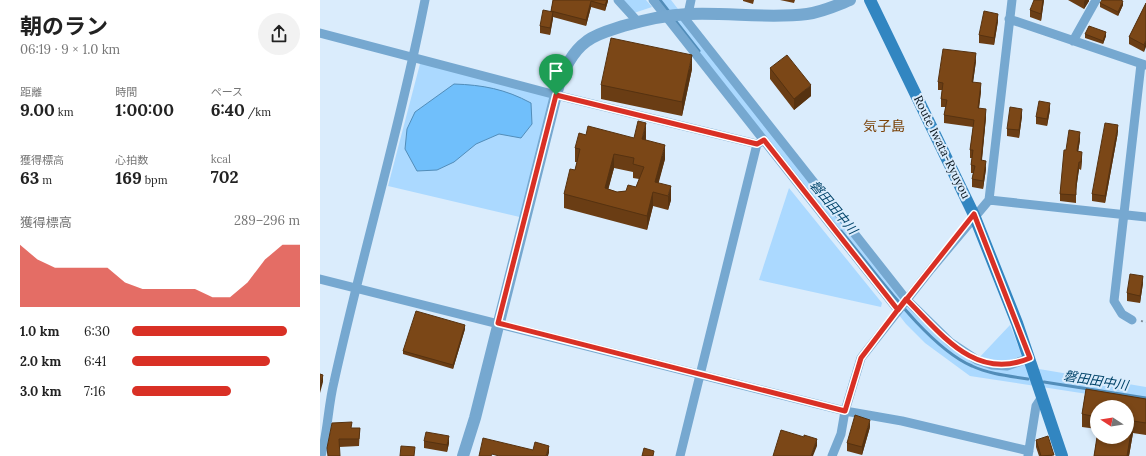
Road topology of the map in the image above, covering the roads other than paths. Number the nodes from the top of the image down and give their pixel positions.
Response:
1 (425, 0) edge
2 (618, 0) edge
3 (653, 0) edge
4 (691, 0) edge
5 (850, 0) edge
6 (870, 0) edge
7 (1012, 0) edge
8 (1096, 0) edge
9 (677, 15) junction
10 (1009, 19) junction
11 (638, 22) junction
12 (320, 33) edge
13 (1074, 41) junction
14 (414, 58) junction
15 (1143, 65) edge
16 (556, 95) junction
17 (760, 142) junction
18 (989, 200) junction
19 (974, 214) junction
20 (1123, 214) junction
21 (1146, 217) edge
22 (320, 279) edge
23 (357, 288) junction
24 (906, 299) junction
25 (898, 310) junction
26 (1132, 320) dead end
27 (498, 323) junction
28 (1030, 358) junction
29 (699, 373) junction
30 (1042, 397) junction
31 (845, 411) junction
32 (1028, 454) edge
33 (321, 456) edge
34 (463, 456) edge
35 (680, 456) edge
36 (832, 456) edge
37 (1062, 456) edge

1 - 14 street
2 - 11 street
3 - 9 street
4 - 9 street
5 - 9 street
6 - 19 main road, Route Iwata-Ryuyou
7 - 10 street
8 - 13 street
9 - 11 street
9 - 17 street
9 - 24 street
10 - 13 street
10 - 18 street
11 - 16 street
12 - 14 street
13 - 15 street
14 - 16 street
14 - 23 street
15 - 20 street
16 - 17 street
16 - 27 street
17 - 25 street
17 - 29 street
18 - 19 street
18 - 20 street
19 - 24 street
19 - 28 main road, Route Iwata-Ryuyou
20 - 21 street
20 - 26 street
22 - 23 street
23 - 27 street
23 - 33 street
24 - 25 street
24 - 28 street
25 - 31 street
27 - 29 street
27 - 34 street
28 - 30 main road, Route Iwata-Ryuyou
29 - 31 street
29 - 35 street
30 - 32 street
30 - 37 main road, Route Iwata-Ryuyou
31 - 32 street
31 - 36 street

